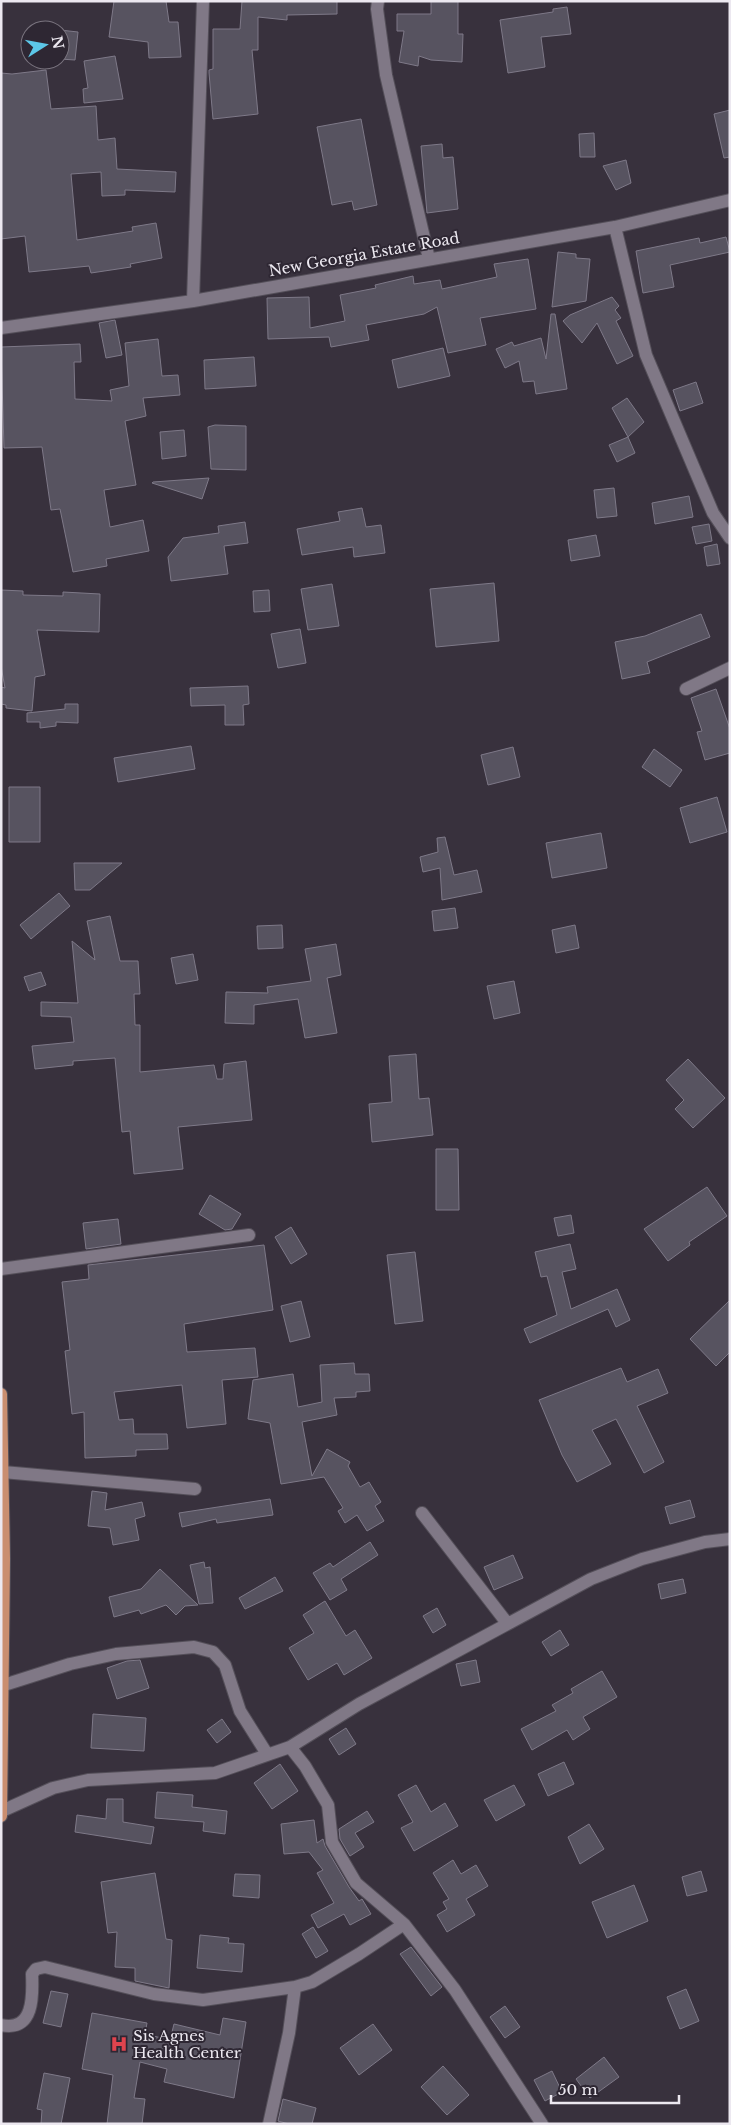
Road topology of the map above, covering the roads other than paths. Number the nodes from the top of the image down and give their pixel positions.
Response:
1 (203, 1) edge
2 (378, 1) edge
3 (730, 200) edge
4 (615, 227) junction
5 (429, 259) junction
6 (193, 301) junction
7 (1, 328) edge
8 (730, 538) edge
9 (730, 668) edge
10 (686, 689) dead end
11 (249, 1235) dead end
12 (1, 1269) edge
13 (1, 1394) edge
14 (2, 1472) edge
15 (195, 1488) dead end
16 (422, 1513) dead end
17 (730, 1539) edge
18 (507, 1623) junction
19 (4, 1685) junction
20 (290, 1747) junction
21 (267, 1754) junction
22 (2, 1811) edge
23 (1, 1816) edge
24 (404, 1924) junction
25 (295, 1987) junction
26 (1, 2025) edge
27 (269, 2124) edge
28 (542, 2124) edge

1 - 6 street
2 - 5 street
3 - 4 street, New Georgia Estate Road
4 - 5 street, New Georgia Estate Road
4 - 8 street
5 - 6 street, New Georgia Estate Road
6 - 7 street, New Georgia Estate Road
9 - 10 street
11 - 12 street
13 - 14 main road
14 - 15 street
14 - 19 main road
16 - 18 street
17 - 18 street
18 - 20 street
19 - 21 street
19 - 22 main road
20 - 21 street
20 - 24 street
21 - 22 street
22 - 23 main road
24 - 25 street
24 - 28 street
25 - 26 street
25 - 27 street

